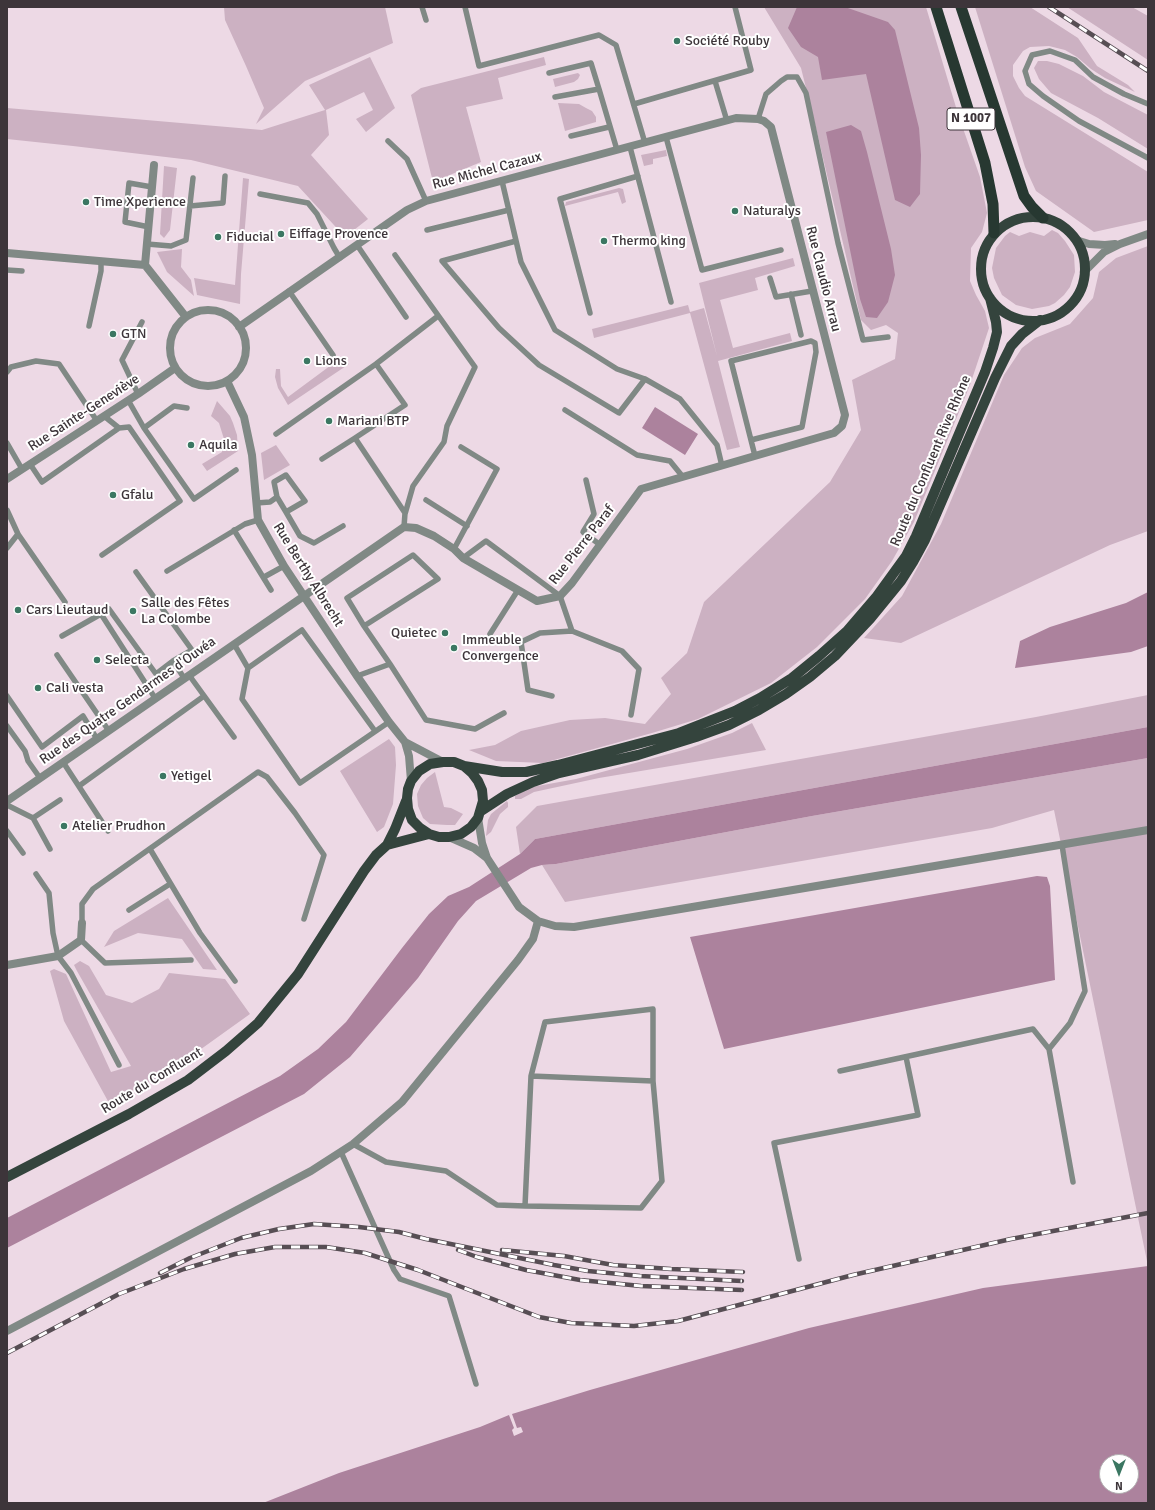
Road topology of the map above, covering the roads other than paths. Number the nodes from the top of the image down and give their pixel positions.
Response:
1 (422, 7) edge
2 (465, 7) edge
3 (735, 7) edge
4 (936, 7) edge
5 (961, 7) edge
6 (426, 20) dead end
7 (549, 73) dead end
8 (715, 81) junction
9 (599, 89) junction
10 (555, 97) dead end
11 (634, 104) junction
12 (1148, 104) edge
13 (758, 119) junction
14 (727, 121) junction
15 (609, 127) junction
16 (771, 127) joint
17 (571, 136) dead end
18 (666, 137) junction
19 (388, 141) dead end
20 (645, 142) junction
21 (630, 147) junction
22 (616, 150) junction
23 (1148, 158) edge
24 (154, 165) dead end
25 (226, 176) dead end
26 (638, 176) junction
27 (193, 178) dead end
28 (502, 181) junction
29 (152, 187) junction
30 (260, 194) dead end
31 (426, 201) junction
32 (190, 206) junction
33 (509, 210) junction
34 (1043, 218) junction
35 (149, 227) junction
36 (427, 230) dead end
37 (994, 234) junction
38 (1148, 234) edge
39 (1076, 240) junction
40 (516, 241) junction
41 (147, 244) junction
42 (1120, 244) junction
43 (356, 245) junction
44 (781, 250) dead end
45 (7, 253) edge
46 (395, 255) dead end
47 (340, 258) junction
48 (101, 261) junction
49 (145, 265) junction
50 (7, 270) edge
51 (22, 271) dead end
52 (1084, 272) junction
53 (770, 278) dead end
54 (289, 291) junction
55 (812, 291) junction
56 (791, 294) junction
57 (990, 298) junction
58 (671, 302) dead end
59 (590, 313) dead end
60 (438, 316) junction
61 (186, 317) junction
62 (406, 317) dead end
63 (1040, 320) junction
64 (142, 322) dead end
65 (89, 326) dead end
66 (239, 327) junction
67 (801, 335) dead end
68 (888, 337) dead end
69 (333, 355) dead end
70 (376, 364) junction
71 (175, 368) junction
72 (7, 372) edge
73 (644, 379) junction
74 (227, 381) junction
75 (138, 394) junction
76 (128, 400) junction
77 (187, 408) dead end
78 (565, 410) dead end
79 (100, 418) junction
80 (119, 428) junction
81 (144, 428) junction
82 (834, 433) joint
83 (276, 434) dead end
84 (355, 438) junction
85 (751, 440) junction
86 (7, 443) edge
87 (461, 447) dead end
88 (755, 456) junction
89 (322, 459) dead end
90 (30, 464) junction
91 (722, 466) junction
92 (22, 469) junction
93 (236, 470) dead end
94 (683, 477) junction
95 (7, 479) edge
96 (586, 480) dead end
97 (277, 497) junction
98 (426, 500) dead end
99 (256, 503) junction
100 (7, 510) edge
101 (286, 512) junction
102 (405, 514) junction
103 (258, 520) junction
104 (343, 526) dead end
105 (404, 526) junction
106 (467, 526) junction
107 (234, 530) junction
108 (18, 534) junction
109 (599, 544) junction
110 (7, 548) edge
111 (454, 549) junction
112 (102, 555) dead end
113 (463, 558) junction
114 (284, 566) junction
115 (167, 571) dead end
116 (136, 572) dead end
117 (264, 577) junction
118 (271, 590) dead end
119 (518, 590) junction
120 (304, 596) junction
121 (560, 596) junction
122 (65, 602) dead end
123 (109, 609) dead end
124 (364, 626) junction
125 (572, 631) junction
126 (490, 634) dead end
127 (62, 636) dead end
128 (234, 644) junction
129 (57, 655) dead end
130 (173, 661) junction
131 (390, 664) junction
132 (248, 668) junction
133 (358, 676) junction
134 (186, 677) junction
135 (7, 696) edge
136 (204, 696) junction
137 (552, 696) dead end
138 (155, 698) junction
139 (504, 713) dead end
140 (631, 715) dead end
141 (389, 722) junction
142 (7, 726) edge
143 (109, 730) junction
144 (375, 731) junction
145 (234, 737) dead end
146 (97, 739) junction
147 (405, 742) junction
148 (63, 762) junction
149 (443, 762) junction
150 (464, 766) junction
151 (40, 778) junction
152 (412, 781) junction
153 (78, 786) junction
154 (407, 798) junction
155 (60, 800) dead end
156 (7, 801) edge
157 (7, 805) edge
158 (480, 814) junction
159 (33, 818) junction
160 (1148, 830) edge
161 (7, 831) edge
162 (108, 831) dead end
163 (429, 834) junction
164 (449, 837) junction
165 (387, 845) junction
166 (1062, 845) junction
167 (50, 849) dead end
168 (150, 849) junction
169 (23, 853) dead end
170 (489, 862) junction
171 (36, 874) dead end
172 (170, 884) junction
173 (130, 910) dead end
174 (304, 919) dead end
175 (538, 921) junction
176 (82, 923) joint
177 (81, 940) junction
178 (58, 956) junction
179 (191, 960) dead end
180 (7, 965) edge
181 (235, 982) dead end
182 (1049, 1049) junction
183 (906, 1057) junction
184 (119, 1065) dead end
185 (840, 1071) dead end
186 (531, 1076) junction
187 (653, 1081) junction
188 (353, 1144) junction
189 (341, 1152) junction
190 (7, 1177) edge
191 (1072, 1182) dead end
192 (526, 1206) junction
193 (799, 1259) dead end
194 (7, 1331) edge
195 (476, 1384) dead end

1 - 6 lane
2 - 11 lane
3 - 8 lane
4 - 37 highway, N 1007
5 - 34 highway, N 1007
7 - 9 lane
8 - 11 lane
8 - 14 lane
9 - 10 lane
9 - 15 lane
11 - 20 lane
12 - 23 lane
13 - 14 street, Rue Michel Cazaux
13 - 16 street, Rue Michel Cazaux
13 - 68 lane
14 - 18 street, Rue Michel Cazaux
15 - 17 lane
15 - 22 lane
16 - 55 street, Rue Claudio Arrau
18 - 20 street, Rue Michel Cazaux
18 - 44 lane
19 - 31 lane
20 - 21 street, Rue Michel Cazaux
21 - 22 street, Rue Michel Cazaux
21 - 26 lane
22 - 28 street, Rue Michel Cazaux
24 - 29 street
25 - 32 lane
26 - 58 lane
26 - 59 lane
27 - 32 lane
28 - 31 street, Rue Michel Cazaux
28 - 33 lane
29 - 35 street
29 - 35 lane
30 - 47 lane
31 - 43 street, Rue Michel Cazaux
32 - 41 lane
33 - 36 lane
33 - 40 lane
34 - 37 main road
34 - 39 main road
35 - 41 street
37 - 57 main road
38 - 42 street
39 - 42 street
39 - 52 main road
40 - 73 lane
40 - 73 lane
41 - 49 street
42 - 52 street
43 - 47 street, Rue Michel Cazaux
43 - 62 lane
45 - 48 street
46 - 60 lane
47 - 54 street, Rue Michel Cazaux
48 - 49 street
48 - 65 lane
49 - 61 street
50 - 51 lane
52 - 63 main road
53 - 56 lane
54 - 66 street, Rue Michel Cazaux
54 - 69 lane
55 - 56 lane
55 - 82 street, Rue Claudio Arrau
56 - 67 lane
57 - 63 main road
57 - 150 main road, Route du Confluent Rive Rhône
60 - 70 lane
60 - 102 lane
61 - 66 street
61 - 71 street
63 - 158 main road, Route du Confluent Rive Rhône
64 - 75 lane
66 - 74 street
70 - 83 lane
70 - 84 lane
71 - 74 street
71 - 75 street, Rue Sainte-Geneviève
72 - 79 lane
73 - 91 lane
74 - 99 street, Rue Berthy Albrecht
75 - 76 street, Rue Sainte-Geneviève
76 - 79 street, Rue Sainte-Geneviève
76 - 81 lane
77 - 81 lane
78 - 94 lane
79 - 80 lane
79 - 90 street, Rue Sainte-Geneviève
80 - 90 lane
80 - 112 lane
81 - 93 lane
82 - 88 street, Rue Pierre Paraf
84 - 89 lane
84 - 102 lane
85 - 85 lane
85 - 88 lane
86 - 92 lane
87 - 106 lane
88 - 91 street, Rue Pierre Paraf
90 - 92 street, Rue Sainte-Geneviève
91 - 94 street, Rue Pierre Paraf
92 - 95 street, Rue Sainte-Geneviève
94 - 109 street, Rue Pierre Paraf
96 - 109 lane
97 - 99 lane
97 - 101 lane
97 - 101 lane
98 - 106 lane
99 - 103 street, Rue Berthy Albrecht
100 - 108 lane
101 - 104 lane
102 - 105 lane
103 - 107 lane
103 - 114 street, Rue Berthy Albrecht
105 - 111 street, Rue Pierre Paraf
105 - 120 street
106 - 111 lane
107 - 115 lane
107 - 117 lane
108 - 110 lane
108 - 122 lane
109 - 121 street, Rue Pierre Paraf
111 - 113 street, Rue Pierre Paraf
113 - 119 street, Rue Pierre Paraf
113 - 121 lane
114 - 117 lane
114 - 120 street, Rue Berthy Albrecht
116 - 130 lane
117 - 118 lane
119 - 121 street, Rue Pierre Paraf
119 - 126 lane
120 - 128 street, Rue des Quatre Gendarmes d'Ouvéa
120 - 133 street, Rue Berthy Albrecht
121 - 125 lane
123 - 130 lane
124 - 124 lane
124 - 131 lane
125 - 137 lane
125 - 140 lane
127 - 138 lane
128 - 132 lane
128 - 134 street, Rue des Quatre Gendarmes d'Ouvéa
129 - 143 lane
130 - 134 lane
131 - 133 lane
131 - 139 lane
132 - 144 lane
132 - 144 lane
133 - 141 street, Rue Berthy Albrecht
134 - 136 lane
134 - 138 street, Rue des Quatre Gendarmes d'Ouvéa
135 - 146 lane
136 - 145 lane
136 - 153 lane
138 - 143 street, Rue des Quatre Gendarmes d'Ouvéa
141 - 144 lane
141 - 147 street, Rue Berthy Albrecht
142 - 151 lane
143 - 146 street, Rue des Quatre Gendarmes d'Ouvéa
146 - 148 street, Rue des Quatre Gendarmes d'Ouvéa
147 - 149 street, Rue Berthy Albrecht
147 - 152 street, Rue Berthy Albrecht
148 - 151 street, Rue des Quatre Gendarmes d'Ouvéa
148 - 153 lane
149 - 150 main road
149 - 152 main road
150 - 158 main road
151 - 156 street, Rue des Quatre Gendarmes d'Ouvéa
152 - 154 main road
153 - 162 lane
154 - 163 main road
154 - 165 main road, Route du Confluent
155 - 159 lane
157 - 159 lane
158 - 164 main road
158 - 170 street
159 - 167 lane
160 - 166 street
161 - 169 lane
163 - 164 main road
163 - 165 main road
164 - 170 street
165 - 190 main road, Route du Confluent
166 - 175 street
166 - 182 lane
168 - 172 lane
168 - 174 lane
168 - 176 lane
170 - 175 street
171 - 178 lane
172 - 173 lane
172 - 181 lane
175 - 188 street
176 - 177 street
177 - 178 street
177 - 179 lane
178 - 180 street
178 - 184 lane
182 - 183 lane
182 - 191 lane
183 - 185 lane
183 - 193 lane
186 - 187 lane
186 - 187 lane
186 - 192 lane
187 - 192 lane
188 - 189 street
188 - 192 lane
189 - 194 street
189 - 195 lane

